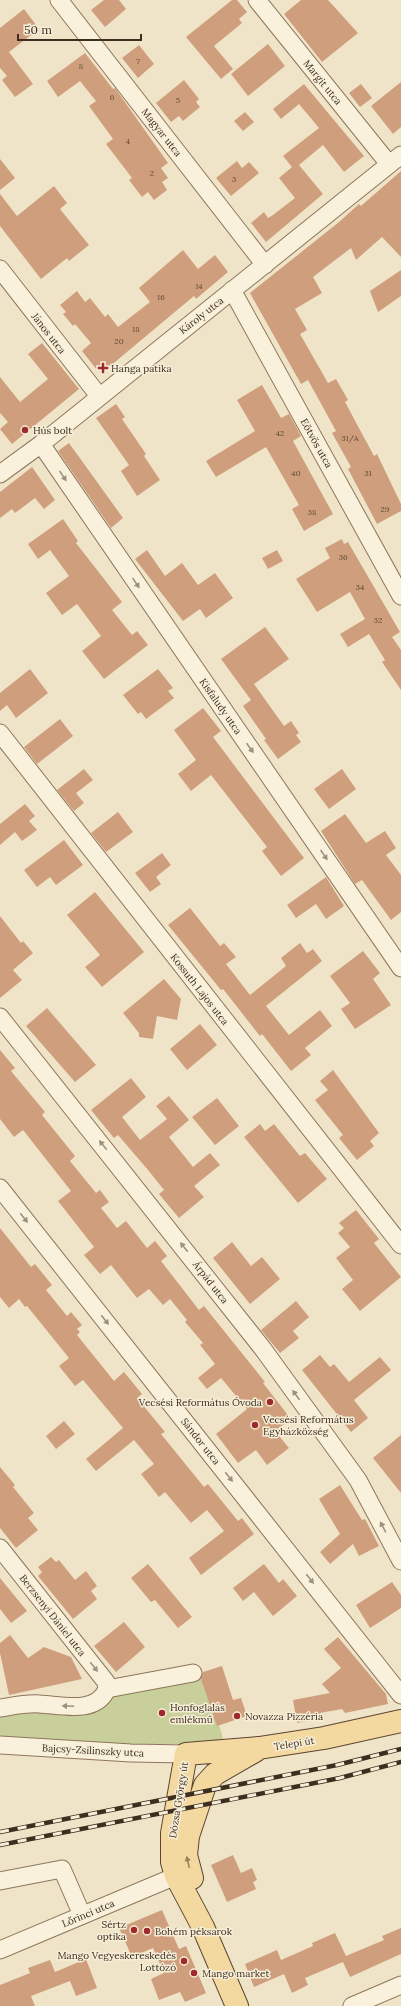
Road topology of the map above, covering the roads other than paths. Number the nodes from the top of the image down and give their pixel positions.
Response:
1 (59, 0) edge
2 (257, 0) edge
3 (395, 160) edge
4 (265, 265) junction
5 (0, 270) edge
6 (232, 290) junction
7 (99, 396) junction
8 (41, 444) junction
9 (0, 474) edge
10 (400, 593) edge
11 (0, 733) edge
12 (401, 968) edge
13 (0, 1018) edge
14 (0, 1188) edge
15 (401, 1245) edge
16 (0, 1548) edge
17 (401, 1561) edge
18 (193, 1673) dead end
19 (106, 1686) junction
20 (401, 1695) edge
21 (0, 1708) edge
22 (401, 1721) edge
23 (0, 1745) edge
24 (259, 1748) junction
25 (186, 1754) junction
26 (204, 1785) junction
27 (176, 1876) junction
28 (0, 1881) edge
29 (82, 1915) junction
30 (203, 1927) junction
31 (0, 1950) edge
32 (401, 1985) edge
33 (238, 2006) edge
34 (352, 2006) edge

1 - 4 street, Magyar utca
2 - 3 street, Margit utca
3 - 4 street, Károly utca
4 - 6 street, Károly utca
5 - 7 street, János utca
6 - 7 street, Károly utca
6 - 10 street, Eötvös utca
7 - 8 street, Károly utca
8 - 9 street, Károly utca
8 -> 12 street, Kisfaludy utca
11 - 15 street, Kossuth Lajos utca
17 -> 13 street, Árpád utca
14 -> 20 street, Sándor utca
16 -> 19 street, Berzsenyi Dániel utca
18 - 19 street
19 -> 21 street
22 - 24 main road, Telepi út
23 - 25 street, Bajcsy-Zsilinszky utca
24 - 25 main road, Telepi út
24 - 26 main road
25 - 26 main road, Dózsa György út
25 - 27 main road, Dózsa György út
30 -> 26 main road, Dózsa György út
27 - 29 street, Lőrinci utca
27 - 30 main road, Dózsa György út
28 - 29 street
29 - 31 street, Lőrinci utca
30 - 33 main road, Dózsa György út
32 - 34 street

